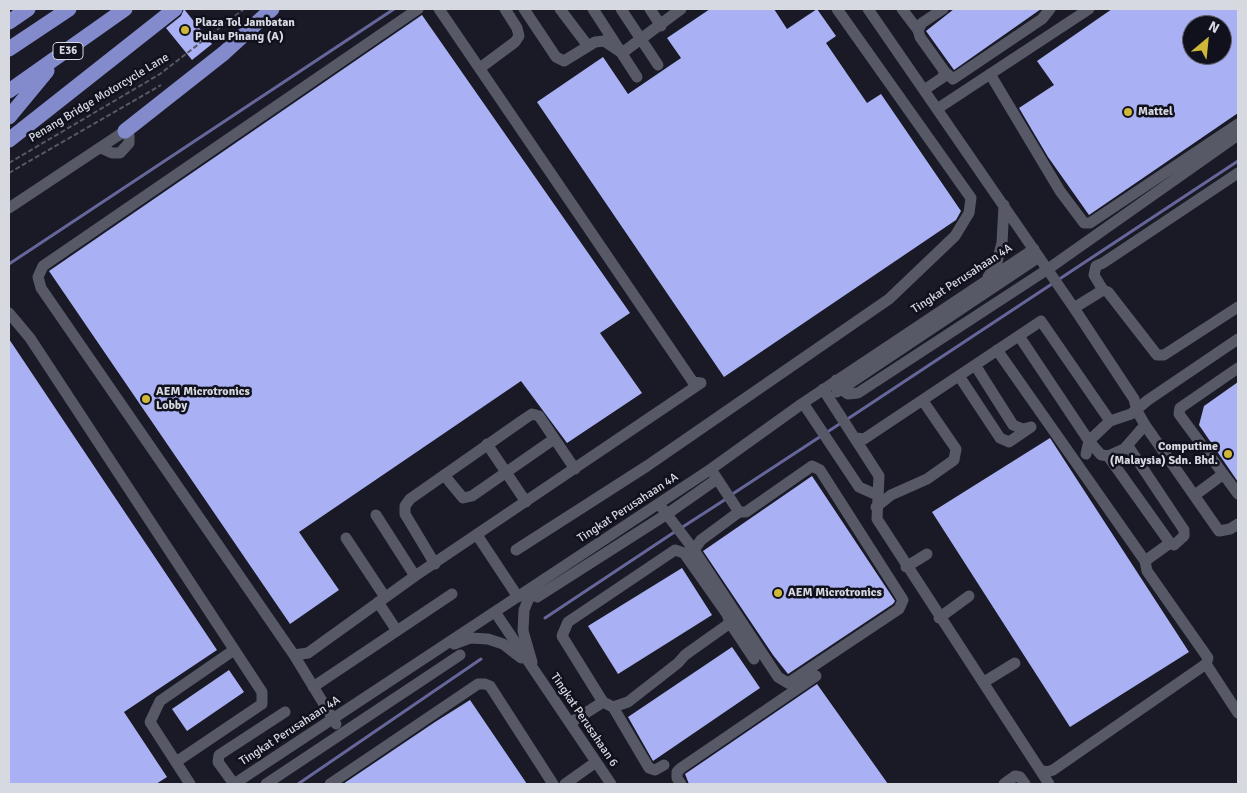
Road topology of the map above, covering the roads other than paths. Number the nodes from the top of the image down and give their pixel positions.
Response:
1 (28, 9) edge
2 (69, 9) edge
3 (126, 9) edge
4 (175, 9) edge
5 (272, 9) edge
6 (418, 9) edge
7 (439, 9) edge
8 (505, 9) edge
9 (524, 9) edge
10 (560, 9) edge
11 (593, 9) edge
12 (621, 9) edge
13 (650, 9) edge
14 (679, 9) edge
15 (837, 9) edge
16 (868, 9) edge
17 (902, 9) edge
18 (942, 9) edge
19 (1050, 9) edge
20 (1089, 9) edge
21 (9, 22) edge
22 (661, 26) junction
23 (918, 30) junction
24 (642, 39) junction
25 (588, 46) junction
26 (9, 49) edge
27 (622, 53) junction
28 (55, 60) junction
29 (658, 65) dead end
30 (480, 68) junction
31 (945, 72) junction
32 (990, 74) junction
33 (637, 76) dead end
34 (924, 90) junction
35 (9, 91) edge
36 (937, 109) junction
37 (9, 117) edge
38 (1238, 124) edge
39 (126, 131) joint
40 (1238, 135) edge
41 (9, 140) edge
42 (1238, 173) edge
43 (1004, 205) junction
44 (9, 208) edge
45 (1036, 253) junction
46 (1048, 269) junction
47 (973, 288) junction
48 (1103, 290) junction
49 (1238, 307) edge
50 (1074, 308) junction
51 (9, 313) edge
52 (1019, 336) junction
53 (1238, 339) edge
54 (998, 350) junction
55 (975, 365) junction
56 (1238, 368) edge
57 (959, 376) junction
58 (839, 385) junction
59 (826, 393) junction
60 (923, 401) junction
61 (803, 403) junction
62 (1137, 410) junction
63 (1043, 416) junction
64 (1110, 421) junction
65 (1145, 425) junction
66 (1032, 427) junction
67 (852, 434) junction
68 (554, 439) junction
69 (1089, 441) junction
70 (487, 444) junction
71 (1128, 446) junction
72 (1086, 454) junction
73 (1104, 456) junction
74 (1075, 461) junction
75 (575, 469) junction
76 (505, 471) junction
77 (444, 475) junction
78 (1222, 475) junction
79 (717, 478) junction
80 (1238, 494) edge
81 (876, 495) junction
82 (1195, 495) junction
83 (526, 502) junction
84 (659, 504) junction
85 (876, 507) junction
86 (737, 508) junction
87 (376, 515) dead end
88 (638, 518) junction
89 (670, 518) junction
90 (1238, 524) edge
91 (645, 528) junction
92 (709, 534) junction
93 (477, 535) junction
94 (346, 538) dead end
95 (1170, 543) junction
96 (716, 544) dead end
97 (516, 550) dead end
98 (694, 550) junction
99 (926, 554) dead end
100 (1145, 561) junction
101 (435, 564) junction
102 (906, 567) junction
103 (415, 576) junction
104 (553, 578) junction
105 (452, 594) dead end
106 (969, 596) dead end
107 (518, 597) junction
108 (537, 597) dead end
109 (381, 600) junction
110 (495, 612) junction
111 (939, 618) junction
112 (730, 622) junction
113 (397, 631) junction
114 (234, 650) junction
115 (433, 653) junction
116 (294, 655) junction
117 (460, 655) dead end
118 (754, 659) dead end
119 (1015, 663) dead end
120 (1206, 664) junction
121 (408, 669) junction
122 (535, 671) junction
123 (816, 676) dead end
124 (984, 682) junction
125 (417, 684) junction
126 (313, 687) junction
127 (608, 704) junction
128 (285, 712) dead end
129 (1238, 713) edge
130 (333, 719) junction
131 (570, 723) junction
132 (343, 733) junction
133 (176, 762) junction
134 (596, 762) junction
135 (664, 765) dead end
136 (1040, 770) junction
137 (188, 781) edge
138 (175, 784) edge
139 (234, 784) edge
140 (266, 784) edge
141 (330, 784) edge
142 (553, 784) edge
143 (565, 784) edge
144 (611, 784) edge
145 (681, 784) edge
146 (1004, 784) edge
147 (1025, 784) edge
148 (1049, 784) edge

1 - 21 highway
2 - 26 highway
3 - 28 highway, E36
4 - 41 highway, E36
5 - 39 highway
6 - 116 street
7 - 30 street
8 - 30 street
9 - 25 street
10 - 25 street
11 - 27 street
12 - 24 street
13 - 22 street
14 - 22 street
15 - 97 street
16 - 34 street, Tingkat Perusahaan 4A
17 - 23 street
18 - 23 street
19 - 31 street
20 - 32 street
22 - 24 street
23 - 31 street
24 - 27 street
24 - 29 street
25 - 27 street
27 - 33 street
28 - 35 highway, E36
28 - 37 highway
30 - 75 street
31 - 34 street
32 - 36 street
32 - 38 street
34 - 36 street, Tingkat Perusahaan 4A
36 - 43 street, Tingkat Perusahaan 4A
39 - 44 street
40 - 46 street
42 - 48 street
43 - 45 street, Tingkat Perusahaan 4A
43 - 47 street
45 - 46 street, Tingkat Perusahaan 4A
45 - 47 street, Tingkat Perusahaan 4A
45 - 58 street
46 - 50 street, Tingkat Perusahaan 4A
46 - 58 street
47 - 58 street, Tingkat Perusahaan 4A
48 - 49 street
48 - 50 street
50 - 62 street, Tingkat Perusahaan 4A
51 - 114 street
52 - 54 street
52 - 64 street
52 - 69 street
53 - 62 street
54 - 55 street
54 - 63 street
55 - 57 street
55 - 66 street
56 - 78 street
57 - 60 street
57 - 66 street
58 - 59 street, Tingkat Perusahaan 4A
59 - 61 street, Tingkat Perusahaan 4A
59 - 67 street
60 - 67 street
60 - 85 street
61 - 79 street, Tingkat Perusahaan 4A
61 - 81 street
62 - 64 street
62 - 65 street, Tingkat Perusahaan 4A
63 - 66 street
63 - 74 street
64 - 69 street
65 - 71 street
65 - 82 street, Tingkat Perusahaan 4A
67 - 81 street
68 - 70 street
68 - 75 street
68 - 76 street
69 - 72 street
69 - 73 street
70 - 76 street
70 - 77 street
71 - 73 street
71 - 95 street
72 - 73 street
72 - 74 street
73 - 95 street
74 - 100 street
75 - 83 street
76 - 77 street
76 - 83 street
77 - 101 street
78 - 80 street
78 - 82 street
79 - 84 street, Tingkat Perusahaan 4A
79 - 86 street
79 - 89 street
81 - 85 street
82 - 90 street, Tingkat Perusahaan 4A
83 - 93 street
84 - 88 street, Tingkat Perusahaan 4A
84 - 89 street
85 - 102 street
86 - 92 street
86 - 98 street
87 - 103 street
88 - 91 street
88 - 104 street, Tingkat Perusahaan 4A
89 - 91 street
89 - 98 street
91 - 104 street
92 - 96 street
92 - 98 street
93 - 101 street
93 - 107 street
94 - 109 street
95 - 100 street
99 - 102 street
100 - 120 street
101 - 103 street
102 - 111 street
103 - 109 street
104 - 107 street, Tingkat Perusahaan 4A
104 - 108 street
104 - 122 street, Tingkat Perusahaan 6
105 - 113 street
106 - 111 street
107 - 110 street, Tingkat Perusahaan 4A
109 - 113 street
109 - 116 street
110 - 115 street, Tingkat Perusahaan 4A
110 - 122 street, Tingkat Perusahaan 6
111 - 124 street
112 - 118 street
112 - 127 street
112 - 127 street
113 - 126 street
114 - 133 street
114 - 133 street
115 - 121 street, Tingkat Perusahaan 4A
115 - 122 street, Tingkat Perusahaan 6
116 - 126 street
117 - 125 street
119 - 124 street
120 - 129 street
120 - 136 street
121 - 125 street
121 - 130 street, Tingkat Perusahaan 4A
122 - 131 street, Tingkat Perusahaan 6
123 - 145 street
124 - 136 street
125 - 132 street
126 - 130 street
127 - 131 street
127 - 135 street
128 - 139 street
130 - 132 street
130 - 139 street, Tingkat Perusahaan 4A
131 - 134 street, Tingkat Perusahaan 6
132 - 140 street
133 - 137 street
134 - 143 street
134 - 144 street, Tingkat Perusahaan 6
136 - 148 street
137 - 138 street
141 - 142 street
146 - 147 street

